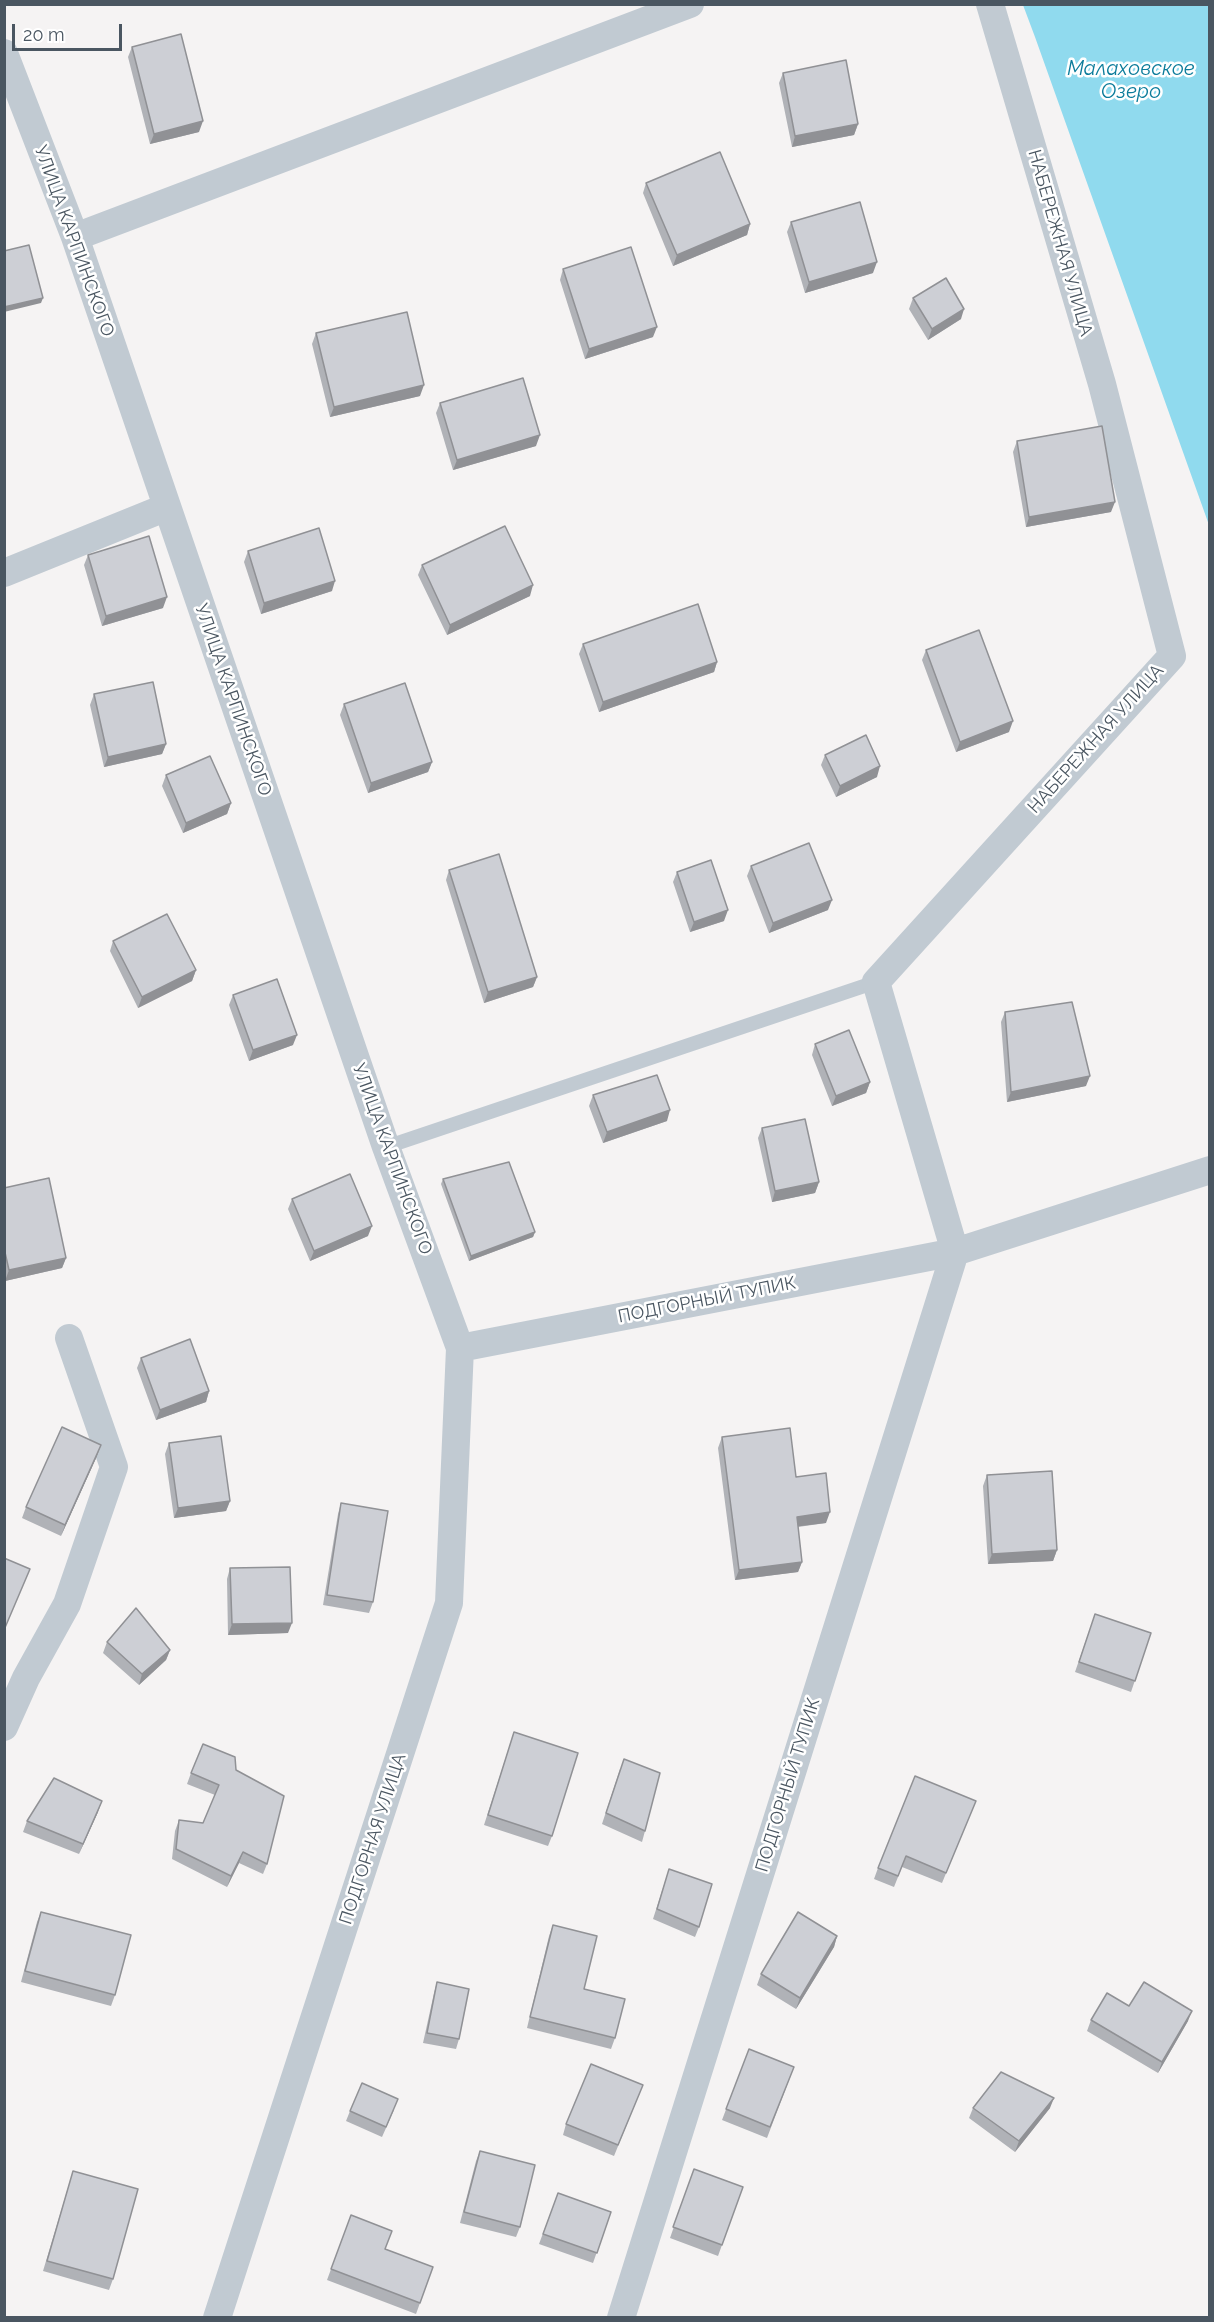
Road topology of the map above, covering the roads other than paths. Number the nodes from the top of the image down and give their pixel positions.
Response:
1 (690, 4) edge
2 (990, 4) edge
3 (4, 53) edge
4 (75, 237) junction
5 (167, 507) junction
6 (4, 573) edge
7 (876, 982) junction
8 (386, 1148) junction
9 (1209, 1170) edge
10 (955, 1252) junction
11 (69, 1338) dead end
12 (460, 1348) junction
13 (4, 1727) edge
14 (217, 2318) edge
15 (621, 2318) edge

1 - 4 street
2 - 7 street, НАБЕРЕЖНАЯ УЛИЦА
3 - 4 street, УЛИЦА КАРПИНСКОГО
4 - 5 street, УЛИЦА КАРПИНСКОГО
5 - 6 street
5 - 8 street, УЛИЦА КАРПИНСКОГО
7 - 8 lane
7 - 10 street
8 - 12 street, УЛИЦА КАРПИНСКОГО
9 - 10 street, ПОДГОРНЫЙ ТУПИК
10 - 12 street, ПОДГОРНЫЙ ТУПИК
10 - 15 street, ПОДГОРНЫЙ ТУПИК
11 - 13 street
12 - 14 street, ПОДГОРНАЯ УЛИЦА

